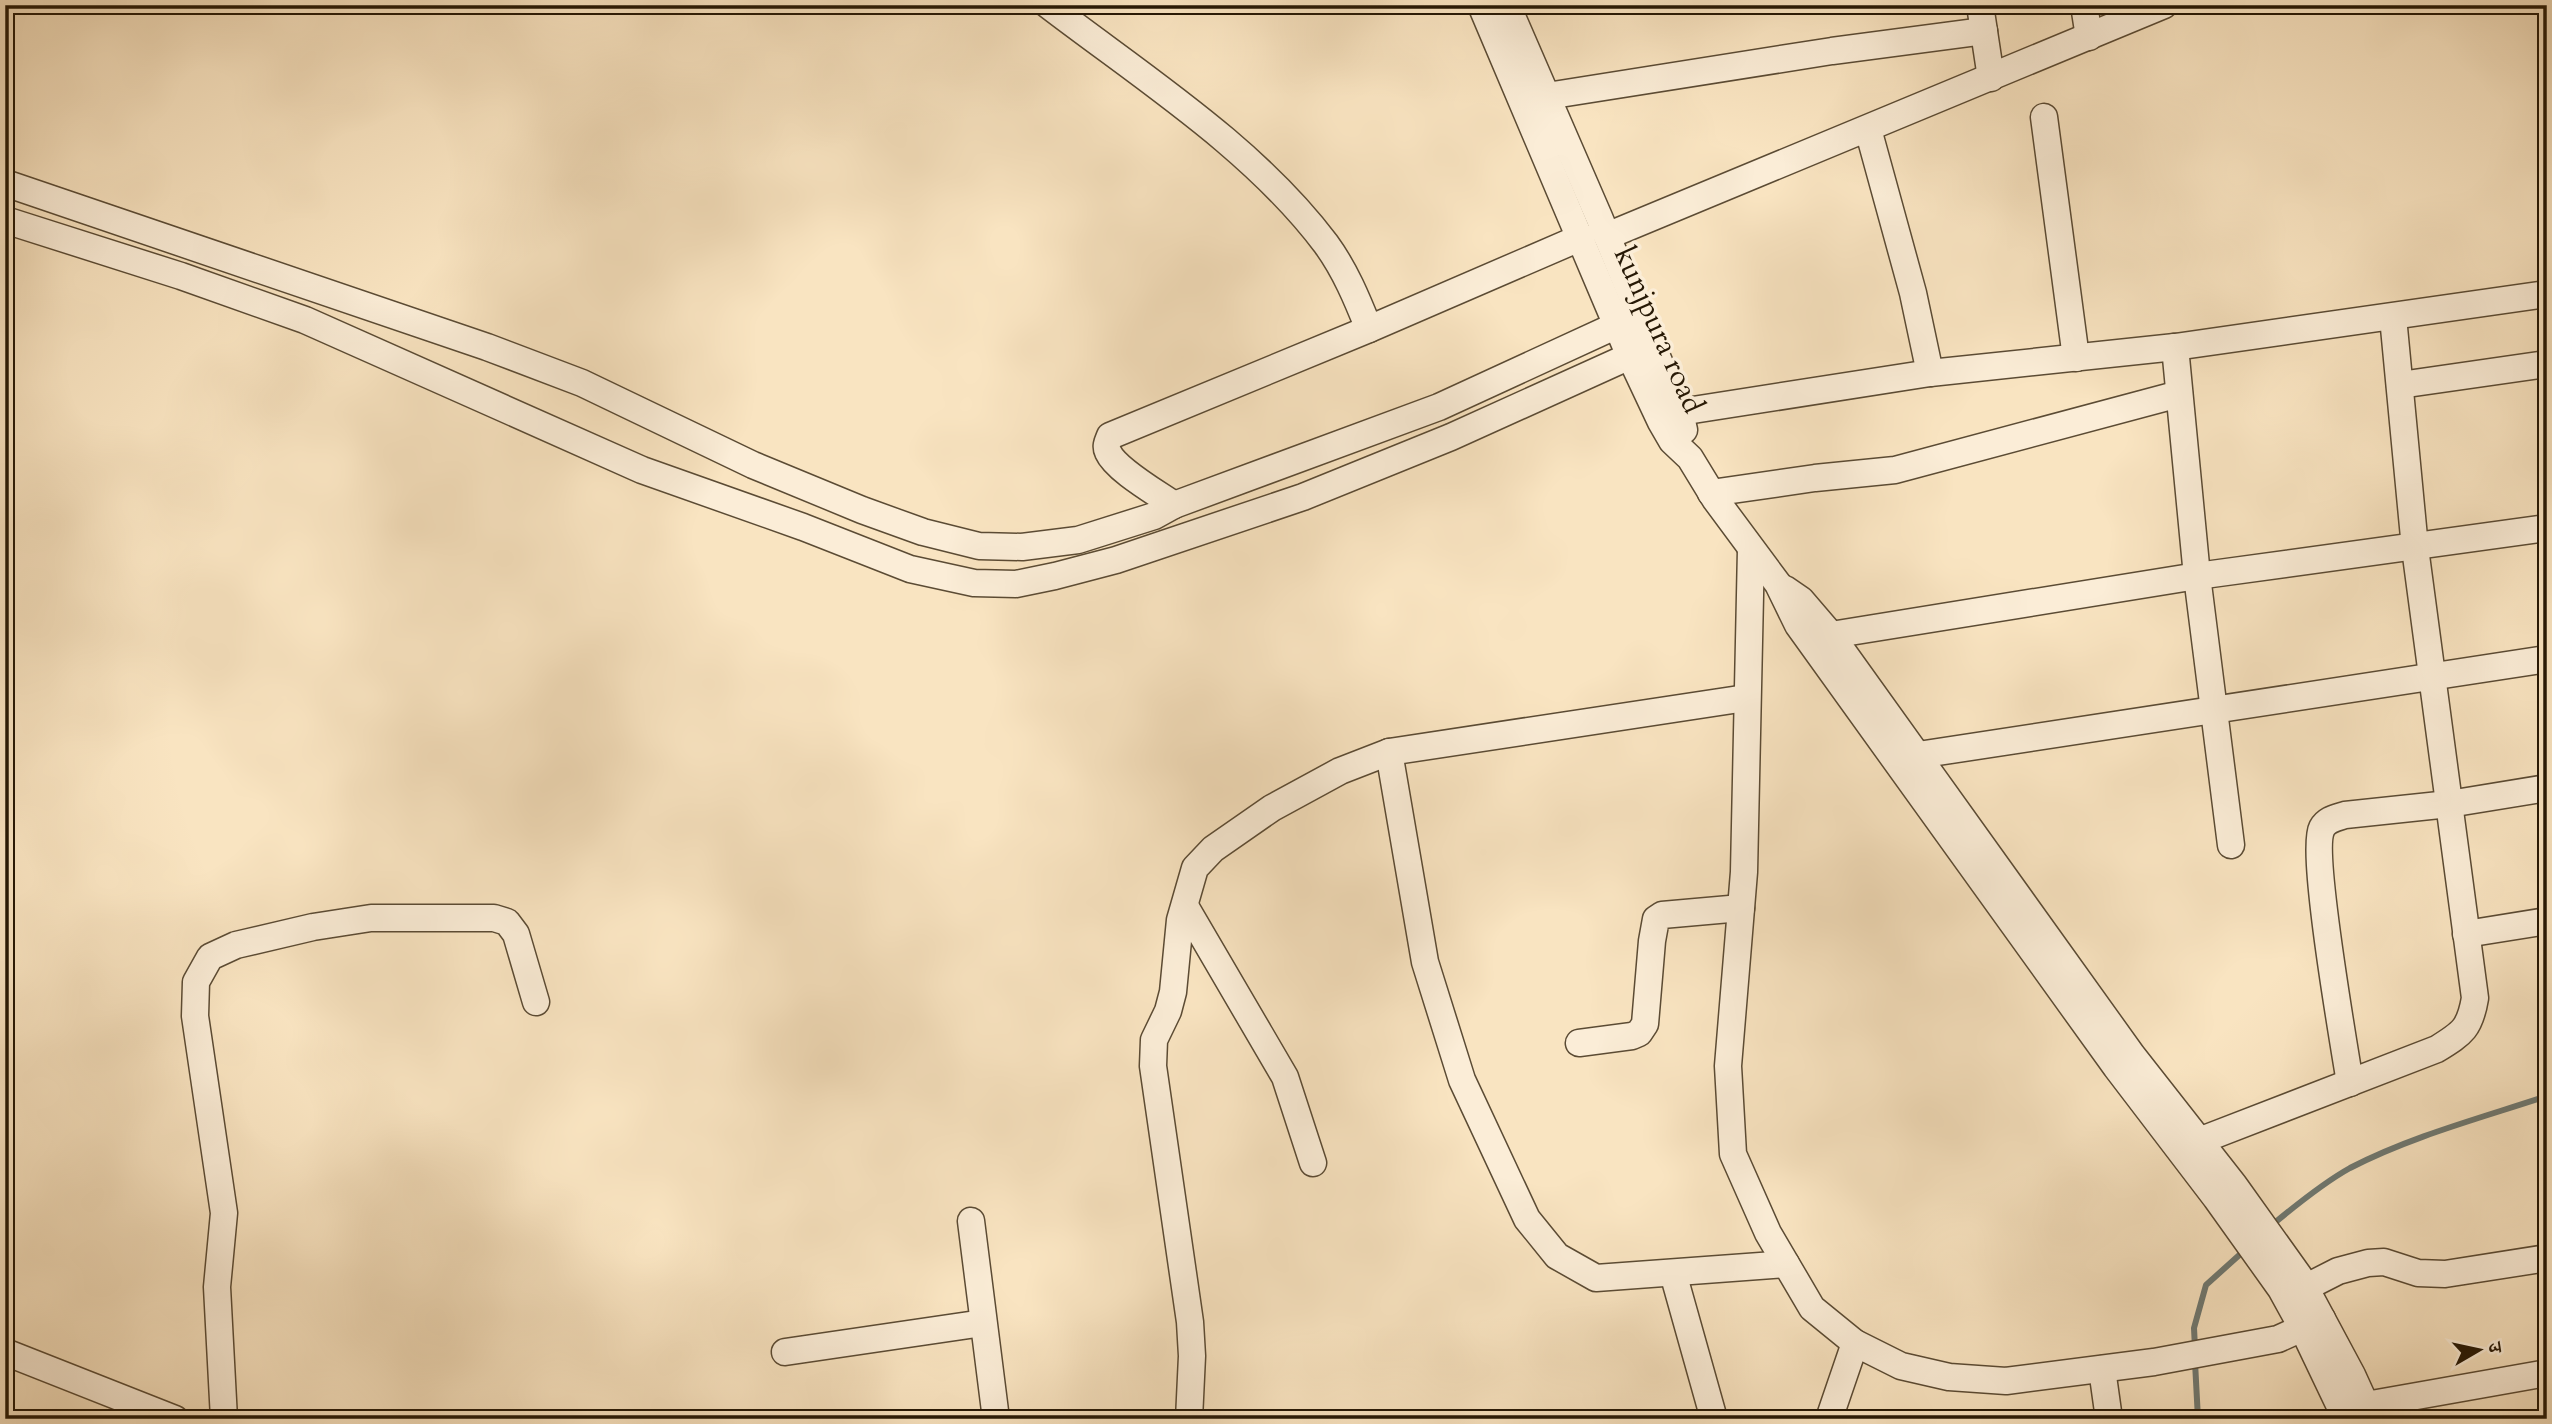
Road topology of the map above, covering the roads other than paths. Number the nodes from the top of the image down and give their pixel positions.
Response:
1 (1048, 5) edge
2 (1482, 5) edge
3 (1507, 5) edge
4 (2084, 5) edge
5 (2164, 5) edge
6 (1982, 18) edge
7 (2089, 37) junction
8 (1991, 78) junction
9 (1546, 96) junction
10 (2044, 117) dead end
11 (1868, 129) junction
12 (5, 184) edge
13 (5, 220) edge
14 (1594, 237) junction
15 (2547, 294) edge
16 (2393, 317) junction
17 (1628, 320) junction
18 (1369, 329) junction
19 (2175, 347) junction
20 (1640, 351) junction
21 (2076, 358) junction
22 (2547, 364) edge
23 (1930, 373) junction
24 (2400, 385) junction
25 (2179, 394) junction
26 (1680, 412) junction
27 (1690, 458) junction
28 (1711, 493) junction
29 (1174, 505) junction
30 (2547, 528) edge
31 (2415, 548) junction
32 (1751, 550) junction
33 (2197, 576) junction
34 (1778, 584) junction
35 (1831, 635) junction
36 (2547, 659) edge
37 (2431, 676) junction
38 (1746, 698) junction
39 (2214, 710) junction
40 (1389, 752) junction
41 (1918, 755) junction
42 (2547, 788) edge
43 (2449, 804) junction
44 (2231, 845) dead end
45 (1185, 906) junction
46 (1741, 908) junction
47 (2547, 920) edge
48 (2466, 933) junction
49 (536, 1002) dead end
50 (1579, 1043) dead end
51 (2350, 1083) junction
52 (2199, 1141) junction
53 (1313, 1163) dead end
54 (2225, 1191) junction
55 (971, 1222) dead end
56 (2547, 1258) edge
57 (1786, 1265) junction
58 (1673, 1273) junction
59 (2293, 1288) junction
60 (984, 1323) junction
61 (2313, 1324) junction
62 (1854, 1343) junction
63 (5, 1352) edge
64 (785, 1353) dead end
65 (2102, 1369) junction
66 (2547, 1373) edge
67 (2361, 1414) edge
68 (175, 1419) edge
69 (224, 1419) edge
70 (996, 1419) edge
71 (1189, 1419) edge
72 (1714, 1419) edge
73 (1829, 1419) edge
74 (2109, 1419) edge

1 - 18 street
2 - 14 street, kunjpura road
3 - 9 street, kunjpura road
4 - 7 street
5 - 7 street
6 - 8 street
6 - 9 street
7 - 8 street
8 - 11 street
9 - 14 street, kunjpura road
10 - 21 street
11 - 14 street
11 - 23 street
12 - 29 street
13 - 20 street
14 - 17 street, kunjpura road
14 - 18 street
15 - 16 street
16 - 19 street
16 - 24 street
17 - 20 street, kunjpura road
17 - 29 street
18 - 29 street
19 - 21 street
19 - 25 street
20 - 26 street, kunjpura road
20 - 27 street, kunjpura road
21 - 23 street
22 - 24 street
23 - 26 street
24 - 31 street
25 - 28 street
25 - 33 street
26 - 27 street, kunjpura road
27 - 28 street
28 - 32 street
30 - 31 street
31 - 33 street
31 - 37 street
32 - 34 street
32 - 38 street
33 - 35 street
33 - 39 street
34 - 35 street
34 - 54 street
35 - 41 street
36 - 37 street
37 - 39 street
37 - 43 street
38 - 40 street
38 - 46 street
39 - 41 street
39 - 44 street
40 - 45 street
40 - 58 street
41 - 52 street
42 - 43 street
43 - 48 street
43 - 51 street
45 - 53 street
45 - 71 street
46 - 50 street
46 - 57 street
47 - 48 street
48 - 51 street
49 - 69 street
51 - 52 street
52 - 54 street
54 - 59 street
55 - 60 street
56 - 59 street
57 - 58 street
57 - 62 street
58 - 72 street
59 - 61 street
60 - 64 street
60 - 70 street
61 - 65 street
61 - 67 street
62 - 65 street
62 - 73 street
63 - 68 street
65 - 74 street
66 - 67 street

